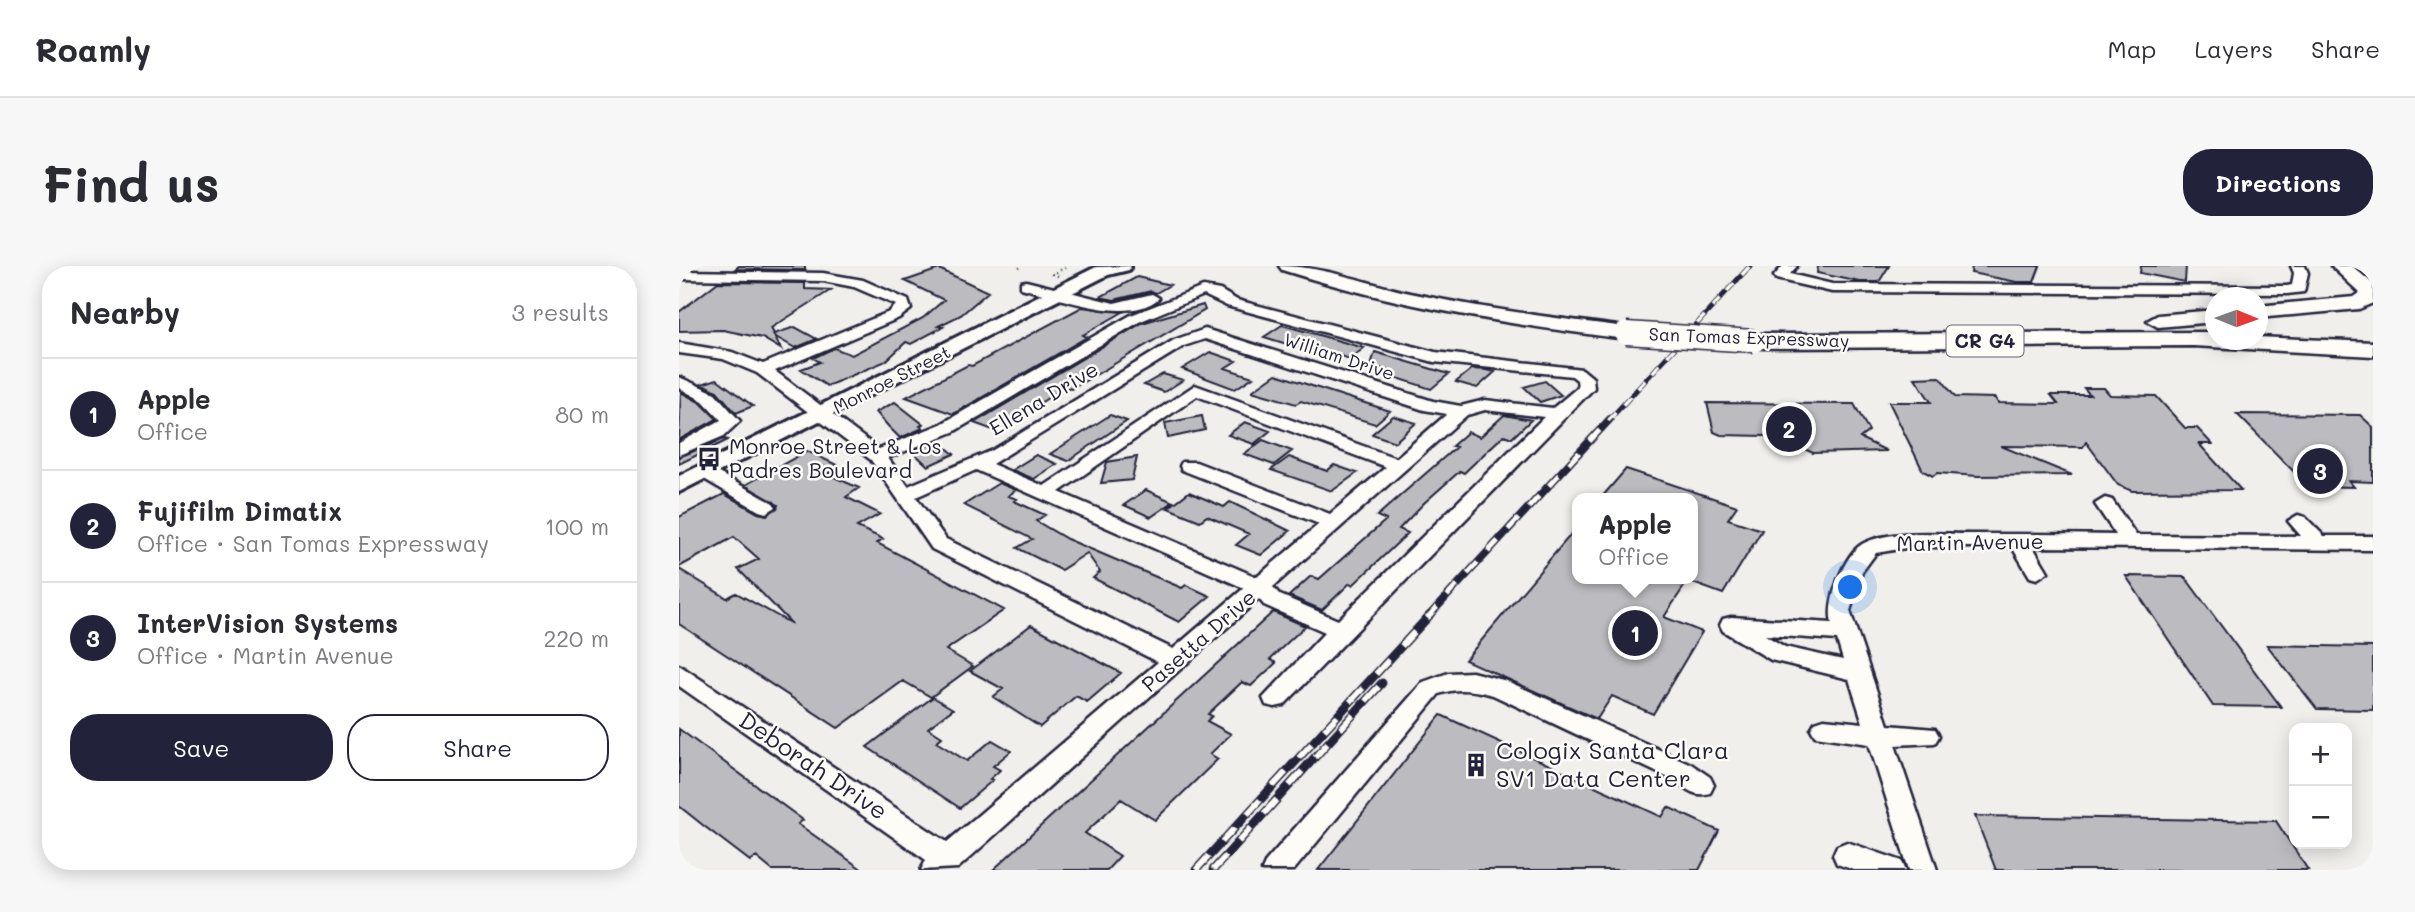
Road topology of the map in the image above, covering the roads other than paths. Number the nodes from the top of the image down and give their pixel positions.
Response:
1 (840, 266) edge
2 (1123, 266) edge
3 (1289, 266) edge
4 (1355, 266) edge
5 (1790, 266) edge
6 (2298, 266) edge
7 (2343, 266) edge
8 (1105, 269) edge
9 (701, 270) edge
10 (679, 275) edge
11 (823, 277) junction
12 (1025, 285) dead end
13 (1059, 285) junction
14 (1185, 285) dead end
15 (2373, 285) edge
16 (2268, 311) edge
17 (2373, 315) edge
18 (2268, 317) edge
19 (2205, 318) edge
20 (1632, 327) junction
21 (1205, 334) joint
22 (1758, 334) junction
23 (2373, 336) edge
24 (2268, 338) edge
25 (2179, 339) junction
26 (2205, 339) edge
27 (679, 348) edge
28 (2373, 349) edge
29 (763, 370) junction
30 (1007, 381) dead end
31 (679, 382) edge
32 (1461, 411) junction
33 (1557, 414) junction
34 (822, 416) junction
35 (679, 450) edge
36 (872, 453) junction
37 (975, 463) junction
38 (1398, 465) junction
39 (1189, 466) dead end
40 (706, 472) junction
41 (679, 485) edge
42 (1045, 493) junction
43 (903, 495) junction
44 (2105, 504) dead end
45 (766, 508) dead end
46 (2298, 521) dead end
47 (1333, 522) junction
48 (2019, 541) junction
49 (2130, 541) junction
50 (2319, 543) junction
51 (2373, 543) edge
52 (2038, 572) dead end
53 (1261, 587) junction
54 (1341, 630) junction
55 (1845, 632) junction
56 (1177, 661) junction
57 (1859, 672) junction
58 (679, 674) edge
59 (1275, 698) dead end
60 (1824, 729) dead end
61 (1879, 735) junction
62 (1926, 736) dead end
63 (1701, 785) dead end
64 (1847, 855) dead end
65 (941, 864) edge
66 (1276, 870) edge
67 (1892, 870) edge
68 (1923, 870) edge

1 - 11 street
2 - 8 main road, Monroe Street
3 - 20 highway, San Tomas Expressway / CR G4
4 - 20 highway, San Tomas Expressway / CR G4
5 - 6 street
7 - 15 main road
7 - 16 highway
8 - 13 main road, Monroe Street
9 - 10 street
9 - 11 street
11 - 29 street
12 - 13 street
13 - 14 street
13 - 34 main road, Monroe Street
17 - 18 highway
19 - 22 highway, San Tomas Expressway / CR G4
20 - 22 highway, San Tomas Expressway / CR G4, bridge
21 - 32 street, William Drive
21 - 37 street, Ellena Drive
22 - 25 highway, San Tomas Expressway / CR G4
23 - 24 highway
25 - 26 highway, San Tomas Expressway / CR G4
25 - 28 highway
27 - 29 street
29 - 34 street
30 - 36 street
31 - 35 street
32 - 33 street
32 - 38 street, Pasetta Drive
33 - 36 street
33 - 54 street
34 - 36 street
34 - 40 main road, Monroe Street
36 - 43 street
37 - 42 street
37 - 43 street, Ellena Drive
38 - 42 street
38 - 47 street, Pasetta Drive
39 - 47 street
40 - 41 main road, Monroe Street
40 - 45 street
42 - 53 street
43 - 56 street
44 - 49 street
46 - 50 street
47 - 53 street, Pasetta Drive
48 - 49 street, Martin Avenue
48 - 52 street
48 - 55 street, Martin Avenue
49 - 50 street, Martin Avenue
50 - 51 street, Martin Avenue
53 - 54 street
53 - 56 street, Pasetta Drive
54 - 59 street
55 - 57 street, Martin Avenue
55 - 57 street
56 - 65 street, Pasetta Drive
57 - 61 street, Martin Avenue
58 - 65 street, Deborah Drive
60 - 61 street
61 - 62 street
61 - 68 street, Martin Avenue
63 - 66 street
64 - 67 street

